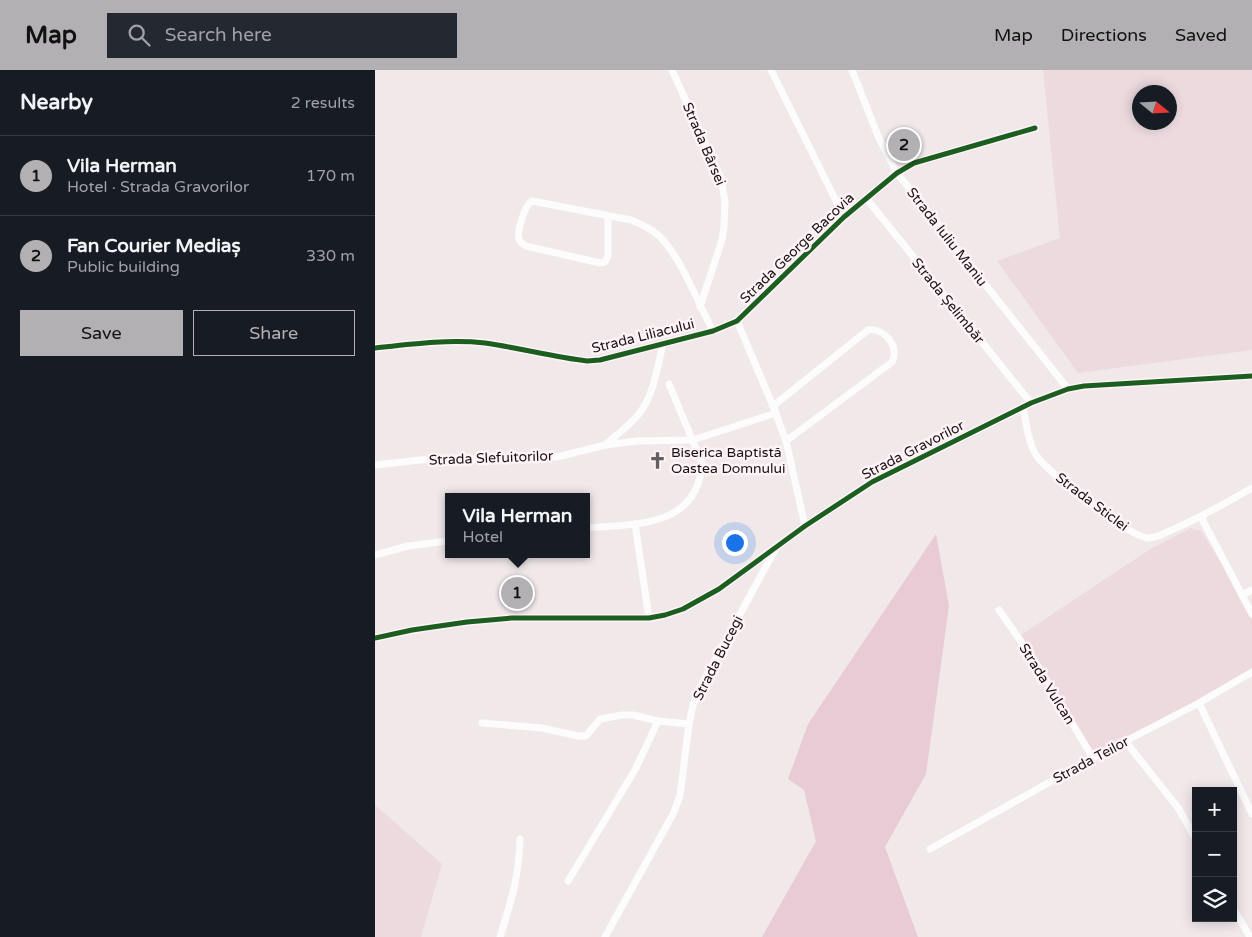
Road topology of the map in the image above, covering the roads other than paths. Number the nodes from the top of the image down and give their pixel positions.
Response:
1 (672, 70) edge
2 (771, 70) edge
3 (852, 70) edge
4 (1035, 128) dead end
5 (897, 173) junction
6 (866, 198) junction
7 (608, 216) junction
8 (844, 217) junction
9 (700, 307) junction
10 (737, 321) junction
11 (713, 331) junction
12 (663, 344) junction
13 (375, 348) edge
14 (1252, 376) edge
15 (669, 384) dead end
16 (1068, 389) junction
17 (1031, 403) junction
18 (1023, 407) junction
19 (774, 409) junction
20 (693, 440) junction
21 (785, 441) junction
22 (605, 445) junction
23 (375, 465) edge
24 (1252, 488) edge
25 (1201, 516) junction
26 (635, 524) junction
27 (805, 526) junction
28 (590, 528) edge
29 (445, 540) edge
30 (776, 548) junction
31 (375, 555) edge
32 (1252, 590) edge
33 (1242, 595) junction
34 (999, 610) dead end
35 (1252, 614) edge
36 (649, 618) junction
37 (375, 638) edge
38 (1252, 672) edge
39 (1199, 703) junction
40 (658, 721) junction
41 (482, 723) dead end
42 (689, 724) junction
43 (1126, 742) junction
44 (1093, 758) junction
45 (1252, 814) edge
46 (1192, 833) edge
47 (520, 839) dead end
48 (930, 849) dead end
49 (568, 882) dead end
50 (1237, 915) edge
51 (500, 937) edge
52 (605, 937) edge
53 (1250, 937) edge

1 - 9 street, Strada Bârsei
2 - 8 street
3 - 5 street, Strada Iuliu Maniu
4 - 5 street, Strada George Bacovia
5 - 6 street, Strada George Bacovia
5 - 16 street, Strada Iuliu Maniu
6 - 8 street, Strada George Bacovia
6 - 17 street, Strada Șelimbăr
7 - 7 street
7 - 9 street
8 - 10 street, Strada George Bacovia
9 - 11 street
10 - 11 street, Strada Liliacului
10 - 19 street
11 - 12 street, Strada Liliacului
12 - 13 street, Strada Liliacului
12 - 22 street, Strada Slefuitorilor
14 - 16 street, Strada Gravorilor
15 - 20 street
16 - 17 street, Strada Gravorilor
17 - 18 street, Strada Gravorilor
18 - 25 street, Strada Sticlei
18 - 27 street, Strada Gravorilor
19 - 20 street
19 - 21 street
19 - 21 street
20 - 22 street
20 - 26 street
21 - 27 street
22 - 23 street, Strada Slefuitorilor
24 - 25 street, Strada Sticlei
25 - 33 street
26 - 28 street
26 - 36 street
27 - 30 street, Strada Gravorilor
29 - 31 street
30 - 36 street, Strada Gravorilor
30 - 42 street, Strada Bucegi
32 - 33 street
33 - 35 street
34 - 44 street, Strada Vulcan
36 - 37 street, Strada Gravorilor
38 - 39 street, Strada Teilor
39 - 43 street, Strada Teilor
39 - 45 street
40 - 41 street
40 - 42 street
40 - 49 street
42 - 52 street, Strada Bucegi
43 - 44 street, Strada Teilor
43 - 46 street
44 - 48 street, Strada Teilor
47 - 51 street
50 - 53 street

